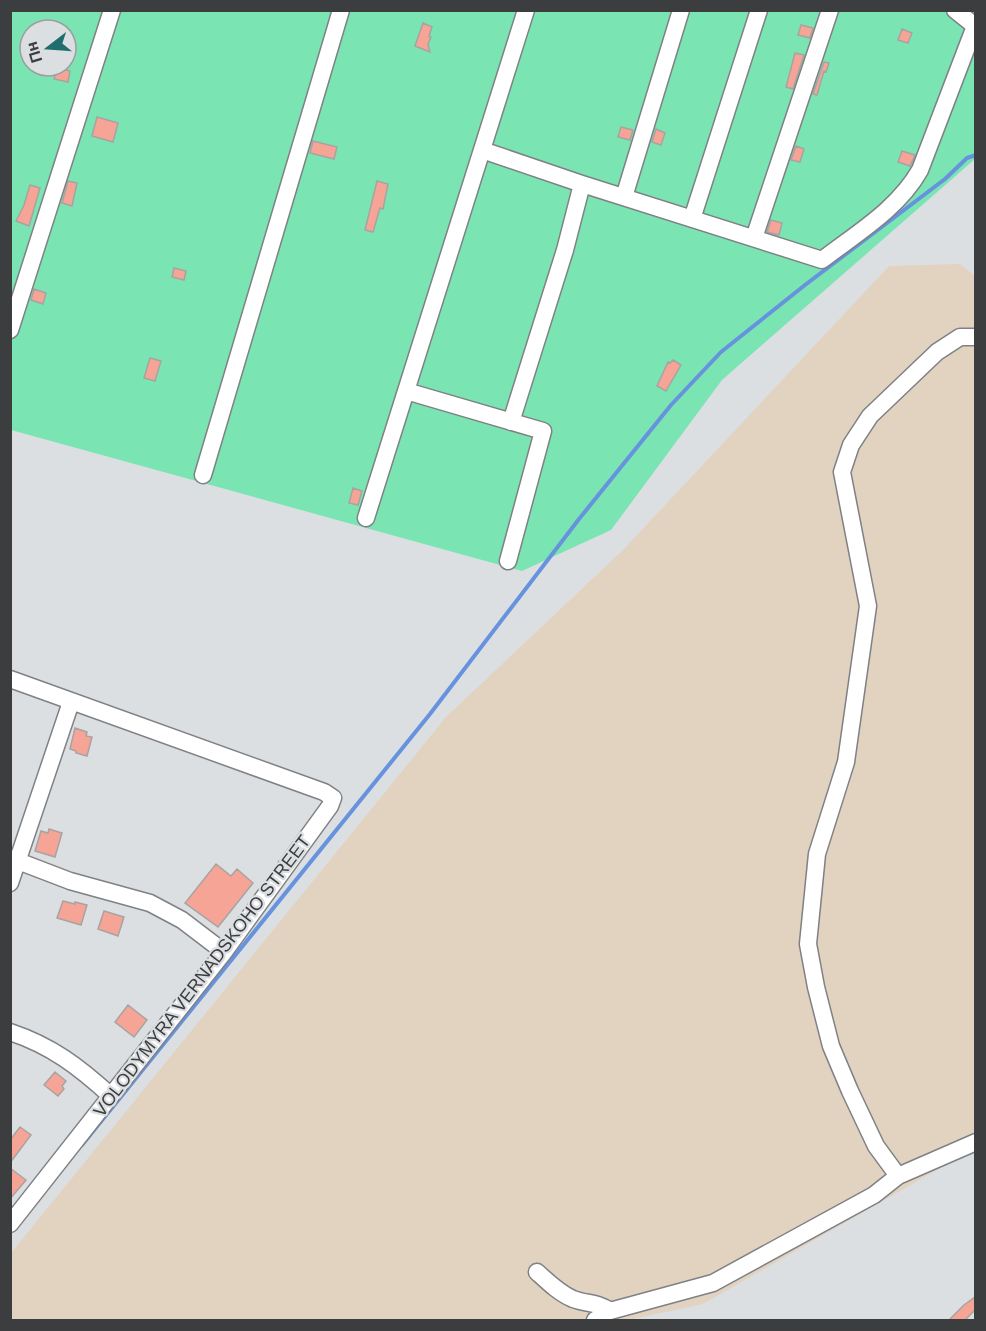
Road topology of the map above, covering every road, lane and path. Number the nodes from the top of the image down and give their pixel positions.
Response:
1 (112, 10) edge
2 (341, 10) edge
3 (526, 10) edge
4 (681, 10) edge
5 (759, 10) edge
6 (830, 10) edge
7 (955, 10) edge
8 (482, 150) junction
9 (582, 184) junction
10 (624, 197) junction
11 (692, 219) junction
12 (754, 238) junction
13 (10, 330) edge
14 (975, 336) edge
15 (406, 391) junction
16 (511, 422) junction
17 (203, 475) dead end
18 (366, 519) dead end
19 (508, 561) dead end
20 (10, 679) edge
21 (71, 702) junction
22 (14, 859) edge
23 (10, 883) edge
24 (225, 952) junction
25 (10, 1032) edge
26 (111, 1096) junction
27 (975, 1142) edge
28 (898, 1176) junction
29 (10, 1224) edge
30 (537, 1272) dead end
31 (610, 1311) junction
32 (595, 1320) edge

1 - 13 street
2 - 17 street
3 - 8 street
4 - 10 street
5 - 11 street
6 - 12 street
7 - 12 street
8 - 9 street
8 - 15 street
9 - 10 street
9 - 16 street
10 - 11 street
11 - 12 street
14 - 28 street
15 - 16 street
15 - 18 street
16 - 19 street
20 - 21 street, VOLODYMYRA VERNADSKOHO STREET
21 - 22 street
21 - 24 street, VOLODYMYRA VERNADSKOHO STREET
22 - 23 street
22 - 24 street
24 - 26 street, VOLODYMYRA VERNADSKOHO STREET
25 - 26 street
26 - 29 street, VOLODYMYRA VERNADSKOHO STREET
27 - 28 street
28 - 31 street
30 - 31 street
31 - 32 street

